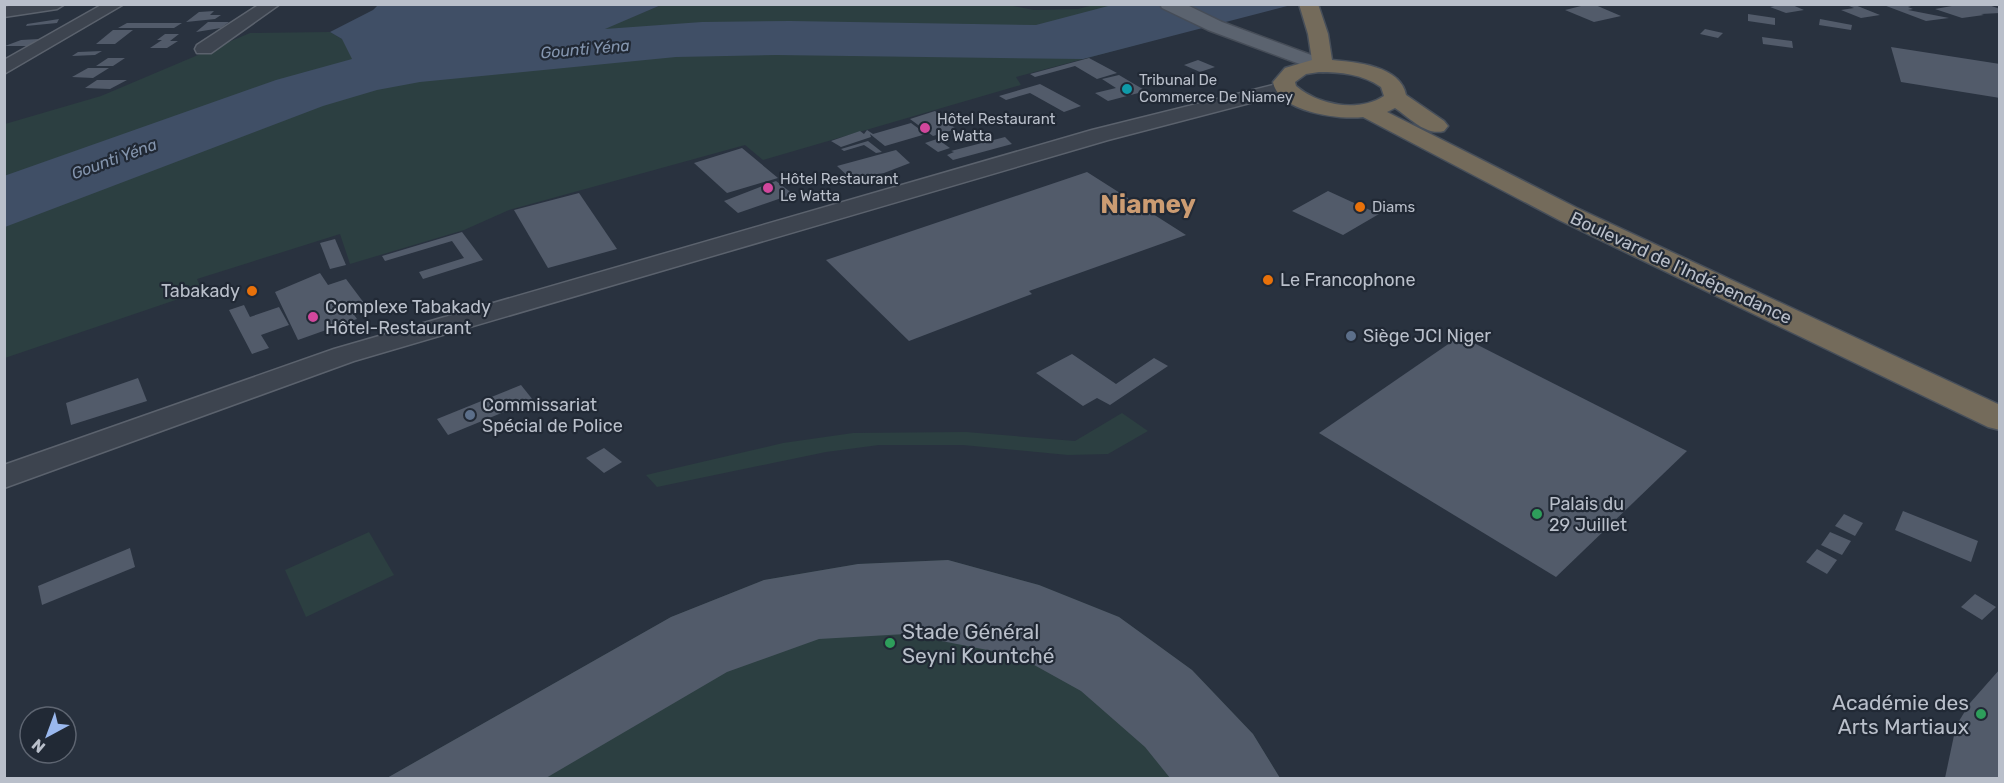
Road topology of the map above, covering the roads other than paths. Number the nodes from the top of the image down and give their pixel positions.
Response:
1 (57, 4) edge
2 (116, 4) edge
3 (272, 4) edge
4 (1169, 4) edge
5 (1149, 8) dead end
6 (4, 12) edge
7 (1313, 18) edge
8 (204, 49) dead end
9 (1323, 66) junction
10 (4, 68) edge
11 (1351, 68) junction
12 (1275, 74) junction
13 (1395, 98) junction
14 (1309, 104) junction
15 (1366, 110) junction
16 (1197, 112) junction
17 (2000, 397) edge
18 (2000, 419) edge
19 (4, 477) edge

1 - 6 street
2 - 10 street
3 - 8 street
4 - 9 main road
5 - 12 main road
7 - 9 highway
7 - 11 highway
9 - 11 highway
9 - 12 highway
11 - 13 highway, Boulevard de l'Indépendance
12 - 14 highway
12 - 16 street
13 - 15 highway
13 - 17 highway, Boulevard de l'Indépendance
14 - 15 highway
14 - 16 street
15 - 18 highway, Boulevard de l'Indépendance
16 - 19 street

